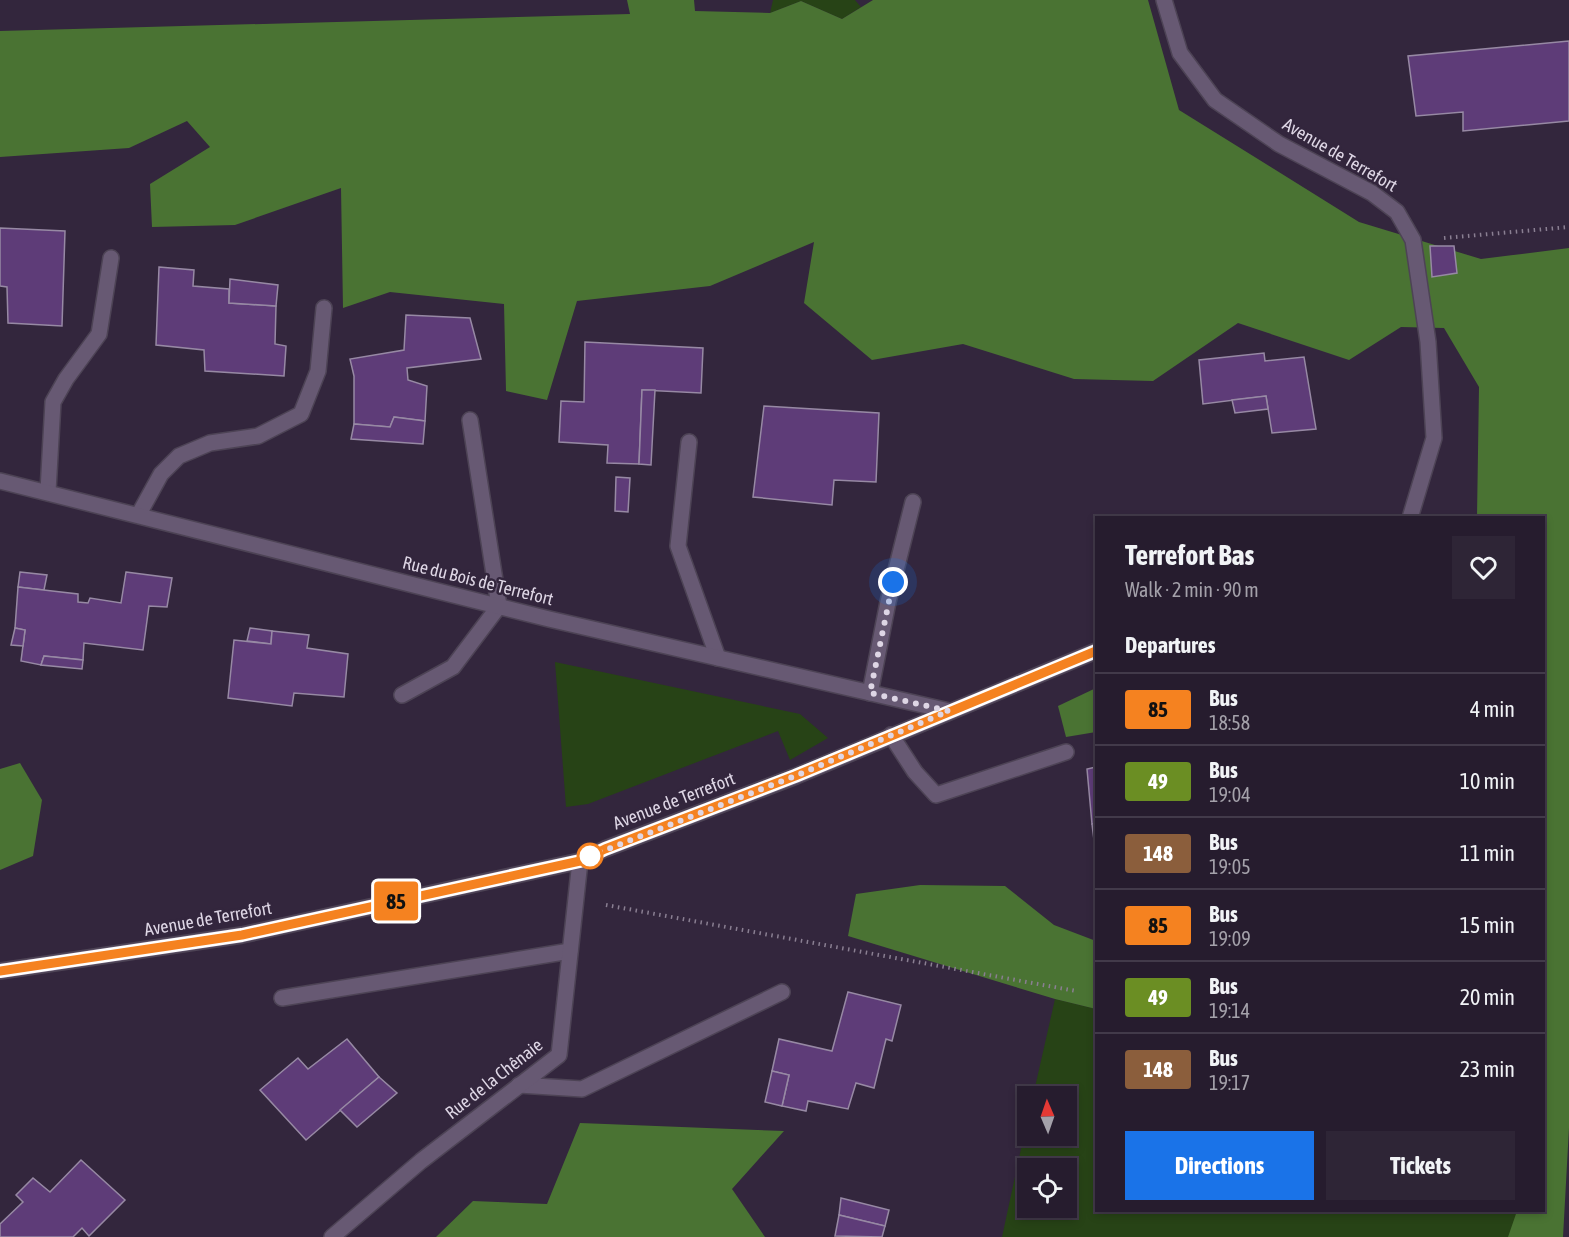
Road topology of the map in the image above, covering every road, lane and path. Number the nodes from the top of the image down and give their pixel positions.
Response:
1 (1164, 0) edge
2 (1569, 227) edge
3 (1413, 240) junction
4 (111, 258) dead end
5 (324, 308) dead end
6 (470, 420) dead end
7 (689, 442) dead end
8 (0, 480) edge
9 (48, 491) junction
10 (913, 502) dead end
11 (139, 514) junction
12 (1411, 516) edge
13 (499, 606) junction
14 (1095, 651) edge
15 (718, 658) junction
16 (870, 693) junction
17 (402, 695) dead end
18 (949, 711) junction
19 (891, 735) junction
20 (1066, 752) dead end
21 (580, 861) junction
22 (576, 900) junction
23 (570, 951) junction
24 (0, 971) edge
25 (1076, 991) dead end
26 (782, 992) dead end
27 (282, 998) dead end
28 (519, 1085) junction
29 (332, 1237) edge

1 - 3 street, Avenue de Terrefort
2 - 3 path
3 - 12 street, Avenue de Terrefort
4 - 9 street
5 - 11 street
6 - 13 street
7 - 15 street
8 - 9 street, Rue du Bois de Terrefort
9 - 11 street, Rue du Bois de Terrefort
10 - 16 street
11 - 13 street, Rue du Bois de Terrefort
13 - 15 street, Rue du Bois de Terrefort
13 - 17 street
14 - 18 street, Avenue de Terrefort
15 - 16 street, Rue du Bois de Terrefort
16 - 18 street, Rue du Bois de Terrefort
18 - 19 street, Avenue de Terrefort
19 - 20 street
19 - 21 street, Avenue de Terrefort
21 - 22 street, Rue de la Chênaie
21 - 24 street, Avenue de Terrefort
22 - 23 street, Rue de la Chênaie
22 - 25 path
23 - 27 street
23 - 28 street, Rue de la Chênaie
26 - 28 street
28 - 29 street, Rue de la Chênaie

